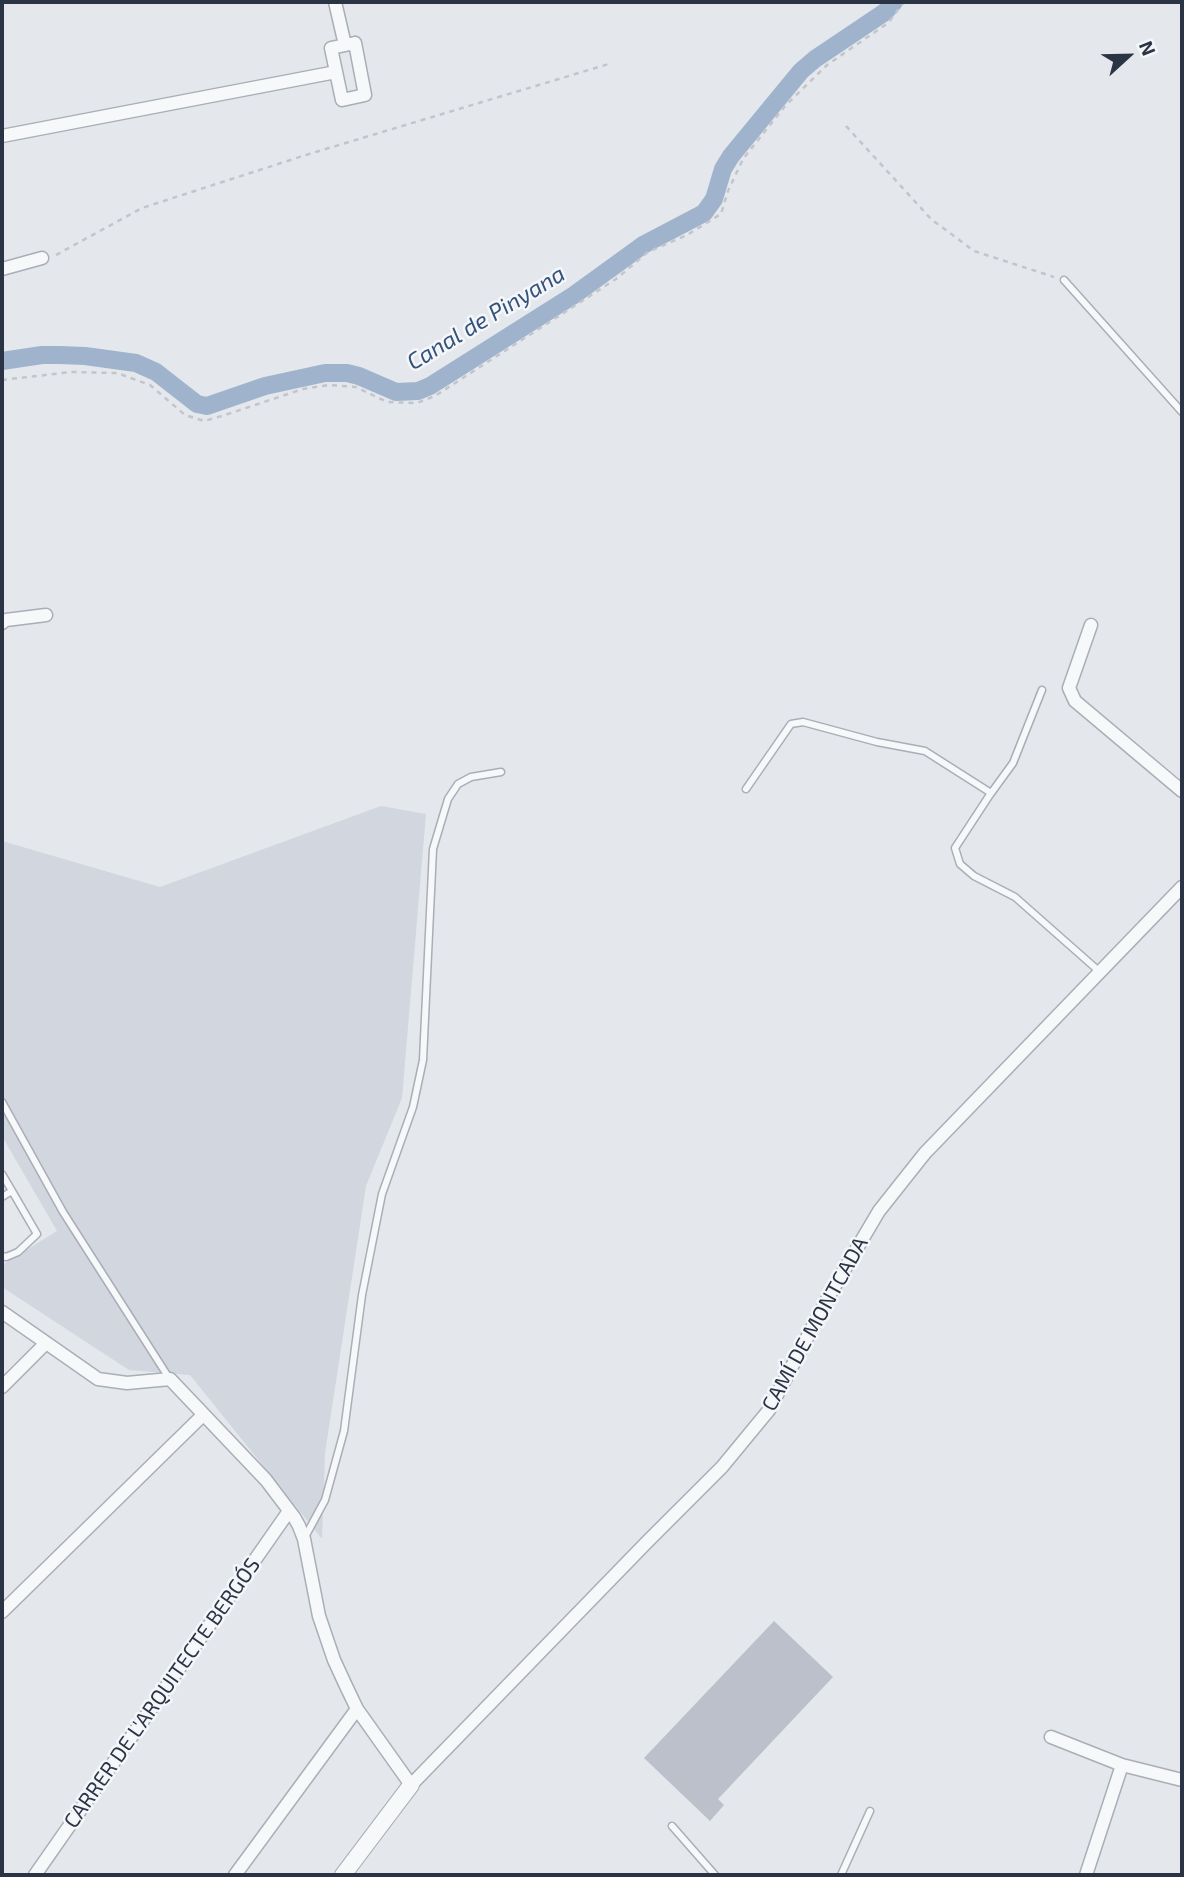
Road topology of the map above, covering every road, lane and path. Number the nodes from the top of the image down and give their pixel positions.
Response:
1 (335, 2) edge
2 (904, 2) edge
3 (345, 45) junction
4 (612, 63) dead end
5 (336, 72) junction
6 (846, 126) dead end
7 (2, 136) edge
8 (42, 258) joint
9 (2, 269) edge
10 (1064, 280) joint
11 (2, 380) edge
12 (1182, 412) edge
13 (46, 615) dead end
14 (2, 623) edge
15 (1091, 625) dead end
16 (1042, 690) dead end
17 (501, 772) dead end
18 (746, 789) dead end
19 (1182, 791) edge
20 (991, 793) junction
21 (1182, 887) edge
22 (1100, 972) junction
23 (2, 1102) edge
24 (2, 1174) edge
25 (12, 1191) junction
26 (2, 1197) edge
27 (2, 1256) edge
28 (2, 1312) edge
29 (46, 1343) junction
30 (170, 1379) junction
31 (2, 1387) edge
32 (204, 1415) junction
33 (289, 1511) junction
34 (304, 1539) junction
35 (2, 1612) edge
36 (357, 1709) junction
37 (1051, 1737) dead end
38 (1122, 1765) junction
39 (1182, 1780) edge
40 (411, 1785) junction
41 (870, 1811) dead end
42 (672, 1826) dead end
43 (35, 1875) edge
44 (235, 1875) edge
45 (343, 1875) edge
46 (715, 1875) edge
47 (841, 1875) edge
48 (1086, 1875) edge

1 - 3 street
2 - 11 path
3 - 5 street
3 - 5 street
4 - 8 path
5 - 7 street
6 - 10 path
8 - 9 street
10 - 12 lane
13 - 14 street
15 - 19 street
16 - 20 lane
17 - 34 lane
18 - 20 lane
20 - 22 lane
21 - 22 street, CAMÍ DE MONTCADA
22 - 40 street, CAMÍ DE MONTCADA
23 - 30 lane
24 - 25 lane
25 - 26 lane
25 - 27 lane
28 - 29 street
29 - 30 street
29 - 31 street
30 - 32 street
32 - 33 street
32 - 35 street
33 - 34 street
33 - 43 street, CARRER DE L'ARQUITECTE BERGÓS
34 - 36 street
36 - 40 street
36 - 44 street
37 - 38 street
38 - 39 street
38 - 48 street
40 - 45 street
41 - 47 lane
42 - 46 lane

